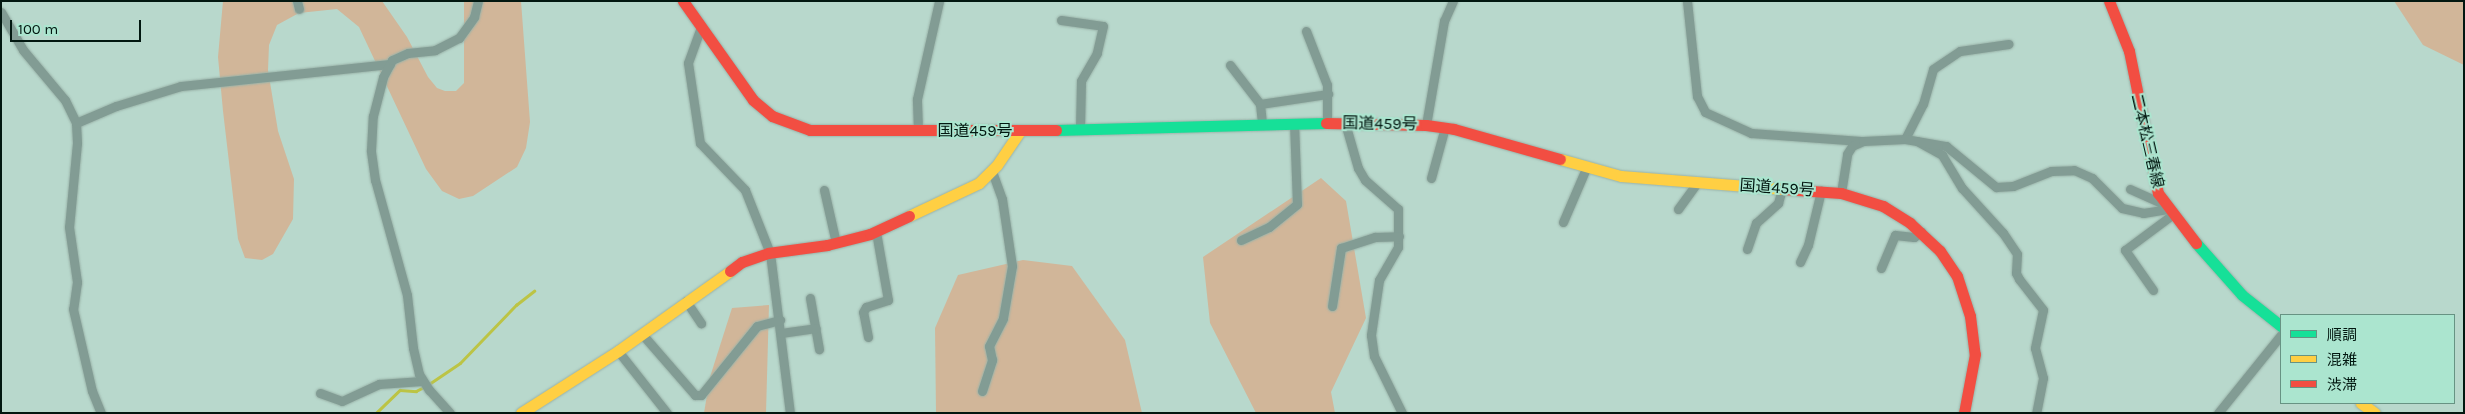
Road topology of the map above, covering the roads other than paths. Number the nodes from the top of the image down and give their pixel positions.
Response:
1 (478, 1) edge
2 (683, 1) edge
3 (939, 1) edge
4 (1453, 1) edge
5 (1687, 1) edge
6 (2109, 1) edge
7 (1, 12) edge
8 (1061, 20) dead end
9 (701, 27) junction
10 (1306, 31) dead end
11 (2008, 44) dead end
12 (390, 64) junction
13 (1230, 65) dead end
14 (1328, 94) junction
15 (1260, 104) junction
16 (76, 122) junction
17 (1294, 123) junction
18 (1328, 123) junction
19 (1344, 123) junction
20 (1262, 124) junction
21 (1426, 124) junction
22 (1446, 127) junction
23 (1080, 129) junction
24 (918, 130) junction
25 (1020, 131) junction
26 (1910, 139) junction
27 (1863, 141) junction
28 (1587, 166) junction
29 (992, 171) junction
30 (1431, 178) dead end
31 (1697, 183) junction
32 (1782, 189) junction
33 (2130, 189) dead end
34 (824, 190) dead end
35 (1820, 191) junction
36 (1841, 193) junction
37 (1678, 209) dead end
38 (2168, 209) junction
39 (1564, 222) dead end
40 (876, 232) junction
41 (1921, 232) junction
42 (1399, 236) junction
43 (1241, 240) dead end
44 (836, 243) junction
45 (1747, 249) dead end
46 (770, 253) junction
47 (1800, 262) dead end
48 (1881, 268) dead end
49 (2153, 290) dead end
50 (810, 298) dead end
51 (686, 301) junction
52 (1332, 306) dead end
53 (780, 320) junction
54 (701, 323) dead end
55 (2280, 325) edge
56 (816, 328) junction
57 (642, 334) junction
58 (781, 334) junction
59 (2280, 336) edge
60 (868, 337) dead end
61 (819, 349) dead end
62 (618, 351) junction
63 (422, 381) junction
64 (982, 391) dead end
65 (320, 393) dead end
66 (2362, 404) edge
67 (101, 413) edge
68 (450, 413) edge
69 (521, 413) edge
70 (667, 413) edge
71 (790, 413) edge
72 (1402, 413) edge
73 (1964, 413) edge
74 (2036, 413) edge
75 (2218, 413) edge
76 (2375, 413) edge

1 - 12 street
2 - 9 main road, 国道459号
3 - 24 street
4 - 21 street
5 - 27 street
6 - 38 main road, 二本松三春線
7 - 16 street
8 - 23 street
9 - 24 main road, 国道459号
9 - 46 street
10 - 14 street
11 - 26 street
12 - 16 street
12 - 63 street
13 - 15 street
14 - 15 street
14 - 18 street
15 - 20 street
16 - 67 street
17 - 18 main road, 国道459号
17 - 20 main road, 国道459号
17 - 43 street
18 - 19 main road, 国道459号
19 - 21 main road, 国道459号
19 - 42 street
20 - 23 main road, 国道459号
21 - 22 main road, 国道459号
22 - 28 main road, 国道459号
22 - 30 street
23 - 25 main road, 国道459号
24 - 25 main road, 国道459号
25 - 29 main road
26 - 27 street
26 - 38 street
26 - 74 street
27 - 36 street
28 - 31 main road, 国道459号
28 - 39 street
29 - 40 main road
29 - 64 street
31 - 32 main road, 国道459号
31 - 37 street
32 - 35 main road, 国道459号
32 - 45 street
33 - 38 street
34 - 44 street
35 - 36 main road, 国道459号
35 - 47 street
36 - 41 main road, 国道459号
38 - 49 street
38 - 55 main road, 二本松三春線
40 - 44 main road
40 - 60 street
41 - 48 street
41 - 73 main road, 国道459号
42 - 52 street
42 - 72 street
44 - 46 main road
46 - 51 main road
46 - 53 street
50 - 56 street
51 - 54 street
51 - 57 main road
53 - 57 street
53 - 58 street
56 - 58 street
56 - 61 street
57 - 62 main road
58 - 71 street
59 - 75 street
62 - 69 main road
62 - 70 street
63 - 65 street
63 - 68 street
66 - 76 main road

